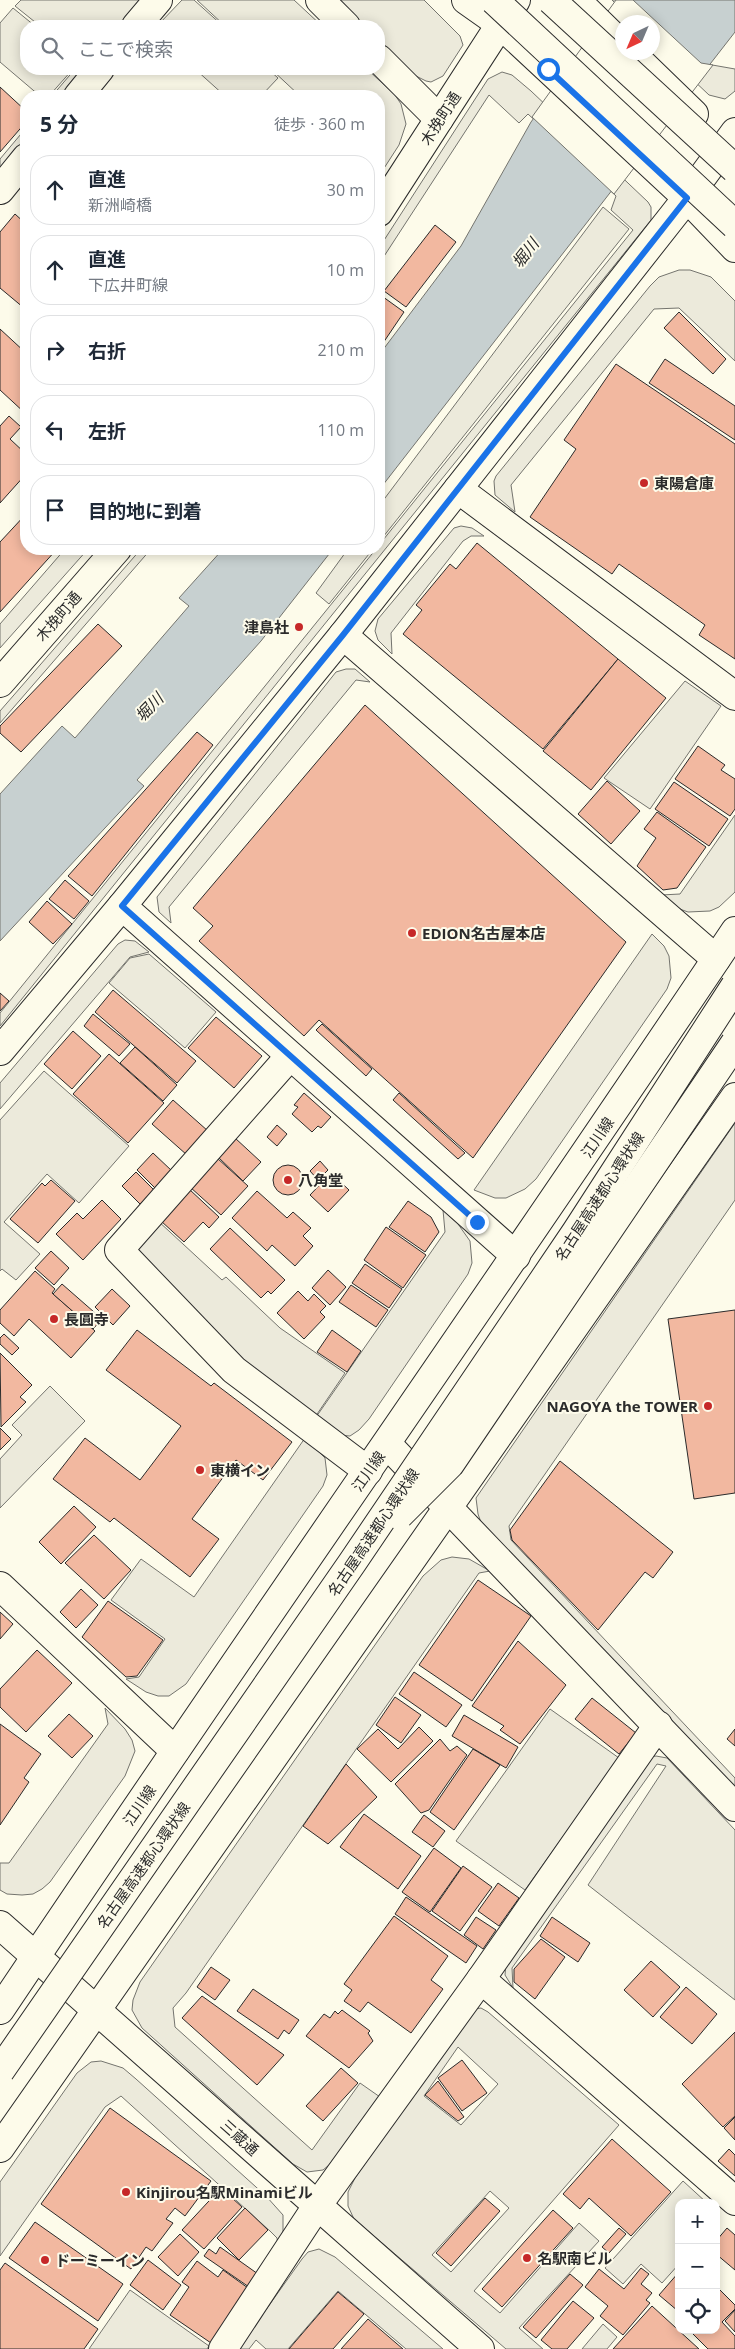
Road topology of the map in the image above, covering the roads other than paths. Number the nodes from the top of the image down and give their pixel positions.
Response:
1 (158, 0) edge
2 (320, 0) edge
3 (466, 0) edge
4 (516, 0) edge
5 (551, 0) edge
6 (583, 7) edge
7 (497, 12) edge
8 (141, 20) edge
9 (340, 20) edge
10 (615, 38) edge
11 (638, 60) edge
12 (385, 65) edge
13 (95, 75) edge
14 (83, 90) edge
15 (439, 119) junction
16 (733, 150) edge
17 (20, 165) edge
18 (0, 190) edge
19 (687, 198) junction
20 (385, 203) edge
21 (735, 225) edge
22 (735, 248) edge
23 (458, 489) junction
24 (112, 555) edge
25 (343, 635) junction
26 (0, 682) edge
27 (735, 696) edge
28 (122, 906) junction
29 (735, 931) edge
30 (716, 959) junction
31 (735, 986) edge
32 (735, 1043) edge
33 (0, 1051) edge
34 (290, 1056) junction
35 (735, 1097) edge
36 (516, 1256) junction
37 (387, 1444) junction
38 (368, 1471) junction
39 (449, 1507) junction
40 (352, 1563) junction
41 (0, 1586) edge
42 (658, 1725) junction
43 (176, 1751) junction
44 (735, 1807) edge
45 (0, 1925) edge
46 (36, 1957) junction
47 (481, 1978) junction
48 (97, 2009) junction
49 (0, 2010) edge
50 (0, 2071) edge
51 (0, 2148) edge
52 (735, 2201) edge
53 (317, 2206) junction
54 (224, 2349) edge
55 (480, 2349) edge

1 - 8 main road
2 - 9 main road
3 - 7 main road
4 - 7 main road, 木挽町通
5 - 16 main road, bridge
6 - 10 main road
7 - 15 main road, 木挽町通
7 - 19 main road
7 - 21 main road, bridge
11 - 16 main road
12 - 15 main road
13 - 14 main road
15 - 20 main road, 木挽町通
16 - 19 main road
17 - 18 main road
19 - 22 main road
19 - 23 main road
23 - 25 main road
23 - 27 main road
24 - 26 main road, 木挽町通
25 - 28 main road
25 - 30 main road
28 - 33 main road
28 - 34 main road
29 - 30 main road, 江川線
30 - 36 main road, 江川線
31 - 40 main road, 名古屋高速都心環状線, bridge
32 - 40 main road, bridge
34 - 36 main road
34 - 38 main road
35 - 39 main road
36 - 37 main road, 江川線
37 - 38 main road, 江川線
37 - 39 main road
38 - 43 main road, 江川線
39 - 42 main road
39 - 48 main road
40 - 50 main road, 名古屋高速都心環状線, bridge
41 - 43 main road
42 - 44 main road
42 - 47 main road
43 - 46 main road, 江川線
45 - 46 main road, 三蔵通
46 - 48 main road, 三蔵通
46 - 49 main road, 江川線
47 - 52 main road
47 - 53 main road
48 - 51 main road
48 - 53 main road, 三蔵通
53 - 54 main road
53 - 55 main road, 三蔵通

